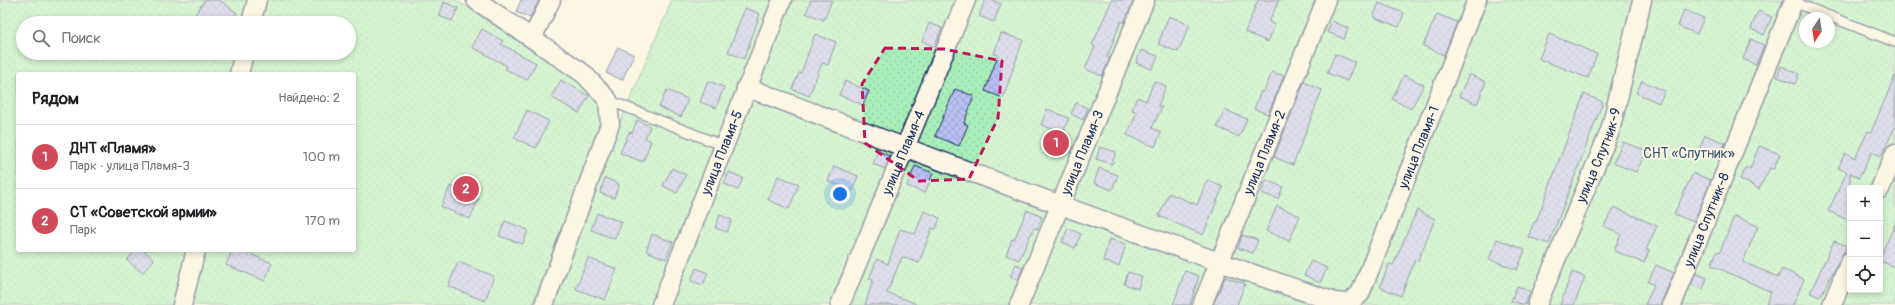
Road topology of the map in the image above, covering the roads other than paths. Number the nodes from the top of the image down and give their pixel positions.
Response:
1 (257, 0) edge
2 (476, 0) edge
3 (551, 0) edge
4 (782, 0) edge
5 (966, 0) edge
6 (1145, 0) edge
7 (1326, 0) edge
8 (1477, 0) edge
9 (1642, 0) edge
10 (1793, 0) edge
11 (253, 16) edge
12 (532, 38) junction
13 (1895, 42) edge
14 (242, 60) edge
15 (239, 72) edge
16 (746, 87) junction
17 (608, 100) junction
18 (724, 146) junction
19 (905, 148) junction
20 (1895, 153) edge
21 (1882, 185) edge
22 (1060, 205) junction
23 (195, 252) edge
24 (1219, 263) junction
25 (1847, 268) edge
26 (182, 305) edge
27 (544, 305) edge
28 (661, 305) edge
29 (840, 305) edge
30 (1019, 305) edge
31 (1202, 305) edge
32 (1537, 305) edge
33 (1672, 305) edge
34 (1832, 305) edge

1 - 11 street
2 - 12 street
3 - 12 street
4 - 16 street, улица Пламя-5
5 - 19 street, улица Пламя-4
6 - 22 street, улица Пламя-3
7 - 24 street, улица Пламя-2
8 - 24 street, улица Пламя-1
9 - 32 street, улица Спутник-9
10 - 13 lane
10 - 33 street, улица Спутник-8
12 - 17 street
14 - 15 street
16 - 18 street, улица Пламя-5
16 - 19 street
17 - 18 lane
17 - 27 street
18 - 28 street, улица Пламя-5
19 - 22 street
19 - 29 street, улица Пламя-4
20 - 21 street
22 - 24 street
22 - 30 street, улица Пламя-3
23 - 26 street
24 - 31 street, улица Пламя-2
25 - 34 street

